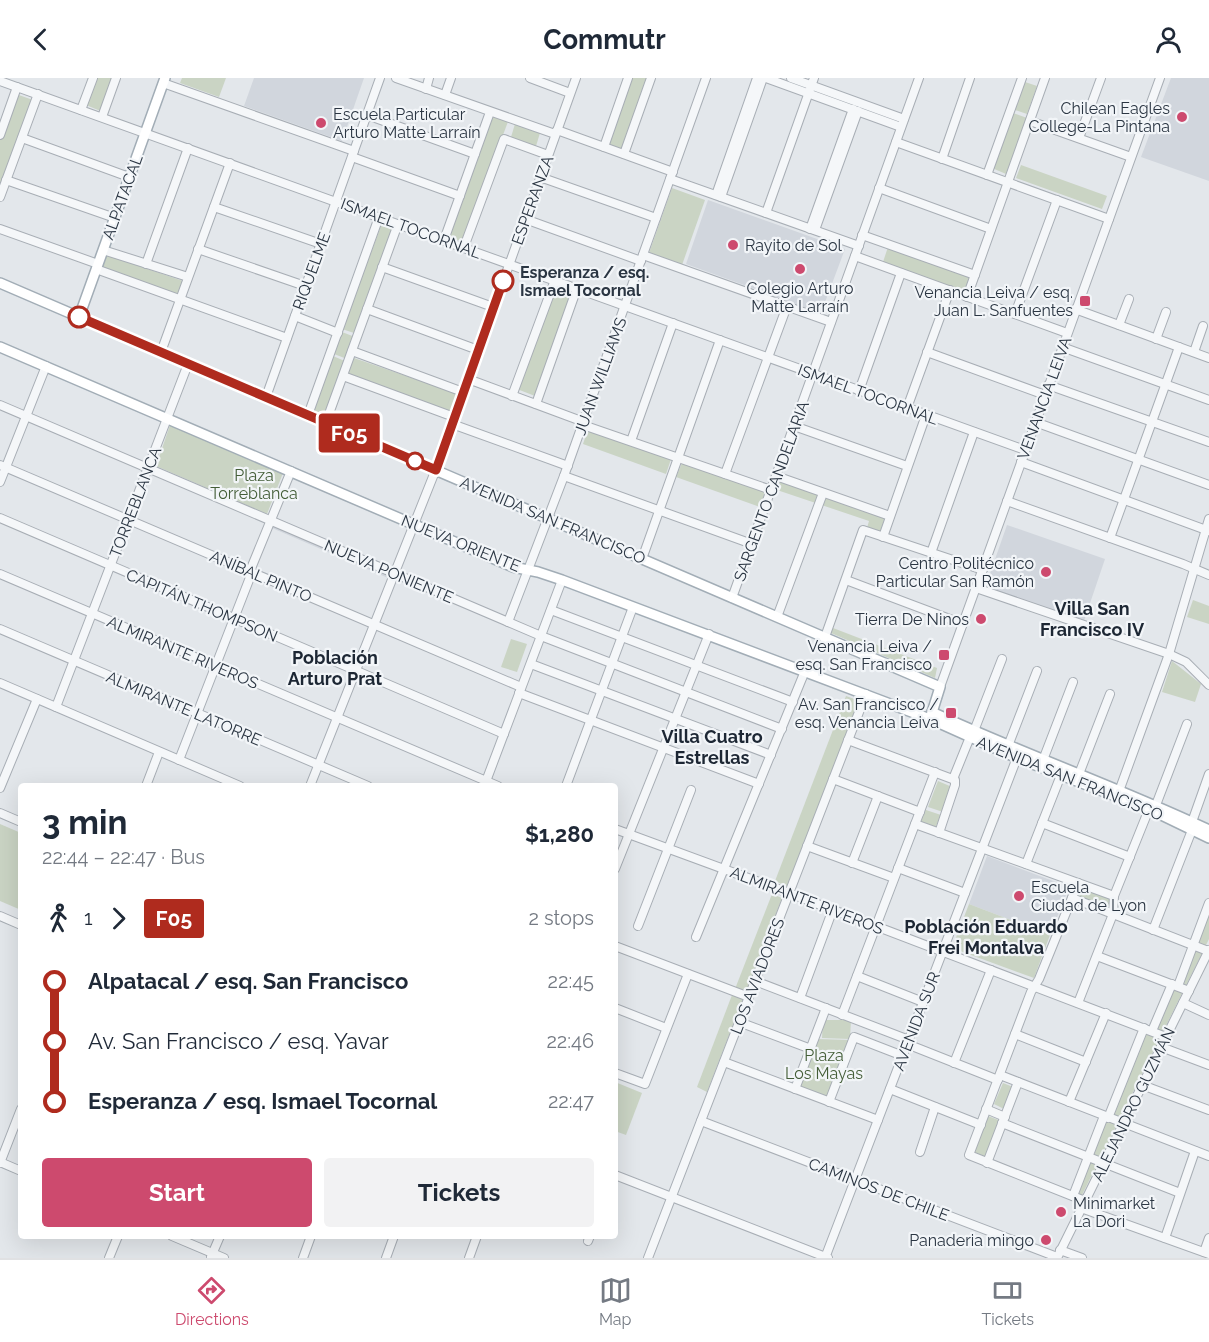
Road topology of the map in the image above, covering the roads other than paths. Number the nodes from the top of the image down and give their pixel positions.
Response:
1 (93, 78) edge
2 (116, 78) edge
3 (380, 78) edge
4 (396, 78) edge
5 (428, 78) edge
6 (451, 78) edge
7 (530, 78) edge
8 (576, 78) edge
9 (628, 78) edge
10 (651, 78) edge
11 (706, 78) edge
12 (757, 78) edge
13 (764, 78) edge
14 (791, 78) edge
15 (919, 78) edge
16 (970, 78) edge
17 (1022, 78) edge
18 (1045, 78) edge
19 (1101, 78) edge
20 (1160, 78) edge
21 (164, 80) edge
22 (0, 81) edge
23 (811, 86) edge
24 (17, 87) junction
25 (426, 89) junction
26 (570, 93) junction
27 (38, 94) junction
28 (445, 95) junction
29 (81, 110) junction
30 (855, 110) junction
31 (490, 111) junction
32 (367, 115) junction
33 (102, 117) junction
34 (1030, 121) junction
35 (903, 123) junction
36 (145, 132) junction
37 (556, 132) junction
38 (0, 135) edge
39 (22, 138) junction
40 (1079, 138) junction
41 (896, 142) junction
42 (604, 147) junction
43 (188, 148) junction
44 (353, 154) junction
45 (475, 154) junction
46 (624, 154) junction
47 (548, 155) junction
48 (1131, 157) junction
49 (942, 159) junction
50 (230, 163) junction
51 (671, 175) junction
52 (987, 175) junction
53 (129, 177) junction
54 (540, 177) junction
55 (6, 180) junction
56 (1008, 183) junction
57 (879, 188) junction
58 (460, 196) junction
59 (718, 196) junction
60 (0, 198) edge
61 (1056, 200) junction
62 (336, 201) junction
63 (214, 207) junction
64 (766, 213) junction
65 (379, 217) junction
66 (114, 218) junction
67 (656, 218) junction
68 (525, 219) junction
69 (1108, 219) junction
70 (398, 224) junction
71 (0, 229) edge
72 (991, 229) junction
73 (813, 230) junction
74 (862, 235) junction
75 (444, 240) junction
76 (321, 244) junction
77 (859, 246) junction
78 (464, 247) junction
79 (198, 249) junction
80 (103, 250) junction
81 (855, 256) junction
82 (642, 258) junction
83 (146, 264) junction
84 (509, 264) junction
85 (97, 266) junction
86 (382, 267) junction
87 (901, 273) junction
88 (975, 275) junction
89 (188, 277) junction
90 (555, 280) junction
91 (0, 283) edge
92 (305, 286) junction
93 (577, 288) junction
94 (950, 290) junction
95 (967, 297) junction
96 (1129, 299) dead end
97 (180, 300) junction
98 (625, 306) junction
99 (787, 306) junction
100 (494, 307) junction
101 (367, 309) junction
102 (1075, 309) junction
103 (1166, 312) dead end
104 (1015, 314) junction
105 (295, 316) junction
106 (79, 317) junction
107 (831, 322) junction
108 (673, 323) junction
109 (1119, 325) junction
110 (1203, 326) dead end
111 (338, 333) junction
112 (1067, 333) junction
113 (287, 338) junction
114 (1156, 339) junction
115 (720, 340) junction
116 (1179, 346) junction
117 (0, 347) edge
118 (1062, 347) junction
119 (478, 350) junction
120 (352, 351) junction
121 (161, 352) junction
122 (927, 352) junction
123 (1194, 352) junction
124 (1209, 357) edge
125 (768, 358) junction
126 (188, 364) junction
127 (45, 366) junction
128 (813, 374) junction
129 (343, 376) junction
130 (468, 379) junction
131 (1165, 384) junction
132 (1048, 385) junction
133 (859, 391) junction
134 (463, 392) junction
135 (1045, 395) junction
136 (512, 396) junction
137 (266, 397) junction
138 (1209, 400) edge
139 (536, 404) junction
140 (0, 405) edge
141 (907, 408) junction
142 (308, 415) junction
143 (926, 415) junction
144 (26, 416) junction
145 (168, 418) junction
146 (453, 420) junction
147 (326, 422) junction
148 (1035, 422) junction
149 (1152, 422) junction
150 (583, 423) junction
151 (794, 426) junction
152 (974, 432) junction
153 (631, 441) junction
154 (1209, 442) edge
155 (1025, 450) junction
156 (678, 458) junction
157 (1138, 459) junction
158 (1021, 462) junction
159 (3, 466) edge
160 (568, 466) junction
161 (907, 466) junction
162 (148, 468) junction
163 (436, 470) junction
164 (291, 471) junction
165 (725, 474) junction
166 (564, 476) junction
167 (776, 476) junction
168 (0, 482) edge
169 (1209, 485) edge
170 (771, 490) junction
171 (823, 492) junction
172 (1124, 499) junction
173 (1007, 501) junction
174 (659, 510) junction
175 (890, 516) junction
176 (0, 518) edge
177 (128, 519) junction
178 (548, 519) junction
179 (1209, 519) edge
180 (271, 521) junction
181 (414, 524) junction
182 (1208, 530) edge
183 (882, 537) junction
184 (1110, 537) junction
185 (752, 544) junction
186 (931, 552) junction
187 (642, 559) junction
188 (111, 566) junction
189 (1195, 568) junction
190 (983, 570) junction
191 (527, 571) junction
192 (251, 572) junction
193 (394, 573) junction
194 (0, 574) edge
195 (1209, 575) edge
196 (562, 580) junction
197 (846, 580) junction
198 (976, 588) junction
199 (732, 598) junction
200 (633, 607) junction
201 (551, 610) junction
202 (92, 613) junction
203 (777, 617) junction
204 (234, 618) junction
205 (508, 622) junction
206 (374, 624) junction
207 (963, 624) junction
208 (0, 629) edge
209 (709, 634) junction
210 (541, 636) junction
211 (622, 637) junction
212 (825, 638) junction
213 (1169, 654) junction
214 (1002, 659) dead end
215 (74, 661) junction
216 (612, 663) junction
217 (531, 664) junction
218 (696, 665) junction
219 (215, 666) junction
220 (356, 671) junction
221 (1037, 671) dead end
222 (805, 672) junction
223 (1073, 682) dead end
224 (0, 683) edge
225 (1209, 685) edge
226 (940, 687) junction
227 (520, 690) junction
228 (602, 691) junction
229 (686, 692) junction
230 (866, 694) junction
231 (1110, 694) dead end
232 (37, 699) junction
233 (792, 702) junction
234 (56, 707) junction
235 (197, 713) junction
236 (931, 715) junction
237 (337, 718) junction
238 (675, 719) junction
239 (591, 720) junction
240 (1187, 724) dead end
241 (782, 729) junction
242 (504, 734) junction
243 (972, 734) junction
244 (848, 740) junction
245 (1008, 746) junction
246 (663, 747) junction
247 (159, 752) junction
248 (1018, 754) junction
249 (771, 755) junction
250 (179, 760) junction
251 (1043, 760) junction
252 (319, 765) junction
253 (934, 772) junction
254 (1079, 774) junction
255 (1209, 774) edge
256 (1061, 775) junction
257 (833, 779) junction
258 (954, 781) junction
259 (147, 783) edge
260 (233, 783) edge
261 (311, 783) edge
262 (361, 783) edge
263 (483, 783) edge
264 (485, 783) edge
265 (567, 783) edge
266 (759, 784) junction
267 (0, 788) edge
268 (691, 790) dead end
269 (1118, 793) junction
270 (878, 796) junction
271 (1153, 807) junction
272 (920, 812) junction
273 (0, 813) edge
274 (18, 821) edge
275 (1042, 823) junction
276 (915, 824) junction
277 (1192, 826) junction
278 (618, 830) edge
279 (1209, 830) edge
280 (939, 832) junction
281 (629, 834) junction
282 (1209, 838) edge
283 (807, 846) junction
284 (668, 848) junction
285 (982, 848) junction
286 (1130, 856) junction
287 (618, 862) edge
288 (852, 862) junction
289 (1026, 864) junction
290 (898, 868) junction
291 (724, 869) junction
292 (894, 878) junction
293 (1078, 883) junction
294 (789, 892) junction
295 (965, 893) junction
296 (1114, 896) junction
297 (1072, 898) junction
298 (1209, 903) edge
299 (833, 909) junction
300 (1113, 914) junction
301 (0, 916) edge
302 (18, 924) edge
303 (638, 926) dead end
304 (876, 926) junction
305 (1153, 930) junction
306 (696, 938) dead end
307 (1193, 945) junction
308 (618, 947) edge
309 (943, 951) junction
310 (1208, 954) edge
311 (1097, 956) junction
312 (991, 970) junction
313 (688, 974) junction
314 (857, 976) junction
315 (755, 981) junction
316 (1175, 985) junction
317 (1035, 986) junction
318 (1189, 991) junction
319 (749, 997) junction
320 (800, 998) junction
321 (923, 1002) junction
322 (1078, 1003) junction
323 (1183, 1003) junction
324 (826, 1008) junction
325 (618, 1009) edge
326 (1106, 1013) junction
327 (842, 1015) junction
328 (1209, 1015) edge
329 (739, 1022) junction
330 (666, 1028) junction
331 (1148, 1029) junction
332 (1015, 1034) junction
333 (1166, 1036) junction
334 (908, 1042) junction
335 (1161, 1047) junction
336 (811, 1049) junction
337 (903, 1056) junction
338 (724, 1062) junction
339 (1086, 1062) junction
340 (954, 1063) junction
341 (1209, 1065) edge
342 (618, 1074) edge
343 (999, 1077) junction
344 (1017, 1082) junction
345 (1142, 1085) junction
346 (795, 1089) junction
347 (890, 1089) junction
348 (829, 1102) junction
349 (1069, 1102) junction
350 (935, 1107) junction
351 (987, 1109) junction
352 (1209, 1110) edge
353 (18, 1116) edge
354 (1106, 1117) junction
355 (878, 1120) junction
356 (1003, 1120) junction
357 (701, 1121) junction
358 (1123, 1124) junction
359 (981, 1125) junction
360 (1195, 1150) junction
361 (920, 1152) dead end
362 (1209, 1156) edge
363 (1087, 1158) junction
364 (0, 1162) edge
365 (987, 1162) junction
366 (1103, 1164) junction
367 (18, 1170) edge
368 (618, 1176) edge
369 (855, 1180) junction
370 (1180, 1193) junction
371 (1072, 1196) junction
372 (671, 1198) junction
373 (1083, 1204) junction
374 (1165, 1238) junction
375 (1209, 1238) edge
376 (117, 1239) edge
377 (178, 1239) edge
378 (219, 1239) edge
379 (310, 1239) edge
380 (393, 1239) edge
381 (476, 1239) edge
382 (1207, 1253) edge
383 (1058, 1255) edge
384 (212, 1256) edge
385 (472, 1257) edge
386 (109, 1258) edge
387 (224, 1258) edge
388 (303, 1258) edge
389 (386, 1258) edge
390 (648, 1258) edge
391 (826, 1258) edge
392 (1082, 1258) edge

1 - 29 street
2 - 33 street
3 - 32 street, RIQUELME
4 - 25 street
5 - 25 street
6 - 28 street
7 - 26 street
8 - 26 street, ESPERANZA
9 - 42 street
10 - 46 street
11 - 51 street, JUAN WILLIAMS
12 - 59 street
13 - 23 street
13 - 59 street
14 - 23 street
15 - 35 street, SARGENTO CANDELARIA
16 - 49 street
17 - 52 street
18 - 34 street
19 - 40 street
20 - 48 street, VENANCIA LEIVA
21 - 36 main road, ALPATACAL
21 - 44 street
22 - 24 street, ISMAEL TOCORNAL
23 - 30 street
23 - 35 street
23 - 64 street
24 - 27 street, ISMAEL TOCORNAL
24 - 38 street
25 - 28 street
26 - 37 street, ESPERANZA
27 - 29 street, ISMAEL TOCORNAL
27 - 39 street
28 - 31 street
29 - 33 street, ISMAEL TOCORNAL
30 - 35 street
30 - 73 street
31 - 37 street
31 - 45 street
32 - 44 street, RIQUELME
32 - 45 street
33 - 36 street, ISMAEL TOCORNAL
34 - 40 street
34 - 56 street
35 - 41 street, SARGENTO CANDELARIA
36 - 43 street, ISMAEL TOCORNAL
36 - 53 main road, ALPATACAL
37 - 42 street
37 - 47 street, ESPERANZA
39 - 53 street
39 - 55 street
40 - 48 street
41 - 49 street
41 - 57 street, SARGENTO CANDELARIA
42 - 46 street
43 - 50 street, ISMAEL TOCORNAL
43 - 83 street
44 - 58 street
44 - 62 street, RIQUELME
45 - 58 street
46 - 51 street
47 - 54 street, ESPERANZA
47 - 78 street
48 - 69 street, VENANCIA LEIVA
49 - 52 street
50 - 62 street, ISMAEL TOCORNAL
50 - 63 street
51 - 59 street
51 - 67 street, JUAN WILLIAMS
52 - 56 street
53 - 66 main road, ALPATACAL
54 - 67 street
54 - 68 street, ESPERANZA
55 - 60 street
55 - 66 street
56 - 61 street
56 - 72 street
57 - 72 street
57 - 74 street, SARGENTO CANDELARIA
58 - 75 street
59 - 64 street
61 - 69 street
61 - 104 street
62 - 65 street, ISMAEL TOCORNAL
62 - 76 street, RIQUELME
63 - 76 street
63 - 79 street
64 - 73 street
65 - 70 street, ISMAEL TOCORNAL
65 - 111 street
66 - 80 main road, ALPATACAL
67 - 82 street, JUAN WILLIAMS
68 - 82 street
68 - 84 street, ESPERANZA
69 - 102 street, VENANCIA LEIVA
70 - 75 street, ISMAEL TOCORNAL
70 - 86 street
71 - 85 street
72 - 88 street
73 - 77 street
74 - 77 street, SARGENTO CANDELARIA
74 - 88 street
75 - 78 street, ISMAEL TOCORNAL
76 - 92 street, RIQUELME
77 - 81 street, SARGENTO CANDELARIA
78 - 84 street, ISMAEL TOCORNAL
79 - 89 street
79 - 92 street
80 - 83 street
80 - 85 main road, ALPATACAL
81 - 87 street
81 - 107 street, SARGENTO CANDELARIA
82 - 98 street, JUAN WILLIAMS
82 - 99 street
83 - 89 street
84 - 90 street, ISMAEL TOCORNAL
84 - 100 street, ESPERANZA
85 - 97 street
85 - 106 main road, ALPATACAL
86 - 100 street
86 - 101 street
87 - 94 street
87 - 133 street
88 - 95 street
89 - 97 street
90 - 93 street, ISMAEL TOCORNAL
90 - 136 street
91 - 106 main road, AVENIDA SAN FRANCISCO
92 - 105 street, RIQUELME
93 - 98 street, ISMAEL TOCORNAL
93 - 139 street
94 - 95 street
94 - 122 street
95 - 104 street
96 - 109 street
97 - 113 street
97 - 121 street
98 - 108 street, ISMAEL TOCORNAL
98 - 150 street, JUAN WILLIAMS
99 - 107 street
99 - 125 street
100 - 119 street, ESPERANZA
101 - 119 street
101 - 120 street
102 - 109 street
102 - 112 street, VENANCIA LEIVA
103 - 114 street
104 - 112 street
105 - 111 street
105 - 113 street, RIQUELME
106 - 121 main road, AVENIDA SAN FRANCISCO
107 - 128 street, SARGENTO CANDELARIA
108 - 115 street, ISMAEL TOCORNAL
108 - 153 street
109 - 114 street
110 - 123 street
111 - 142 street
112 - 118 street, VENANCIA LEIVA
113 - 137 street, RIQUELME
114 - 116 street
115 - 125 street, ISMAEL TOCORNAL
115 - 156 street
116 - 123 street
116 - 131 street
117 - 127 main road, NUEVA ORIENTE
118 - 131 street
118 - 132 street, VENANCIA LEIVA
119 - 130 street, ESPERANZA
120 - 129 street
120 - 134 street
121 - 126 main road, AVENIDA SAN FRANCISCO
122 - 135 street
122 - 141 street
123 - 124 street
125 - 128 street, ISMAEL TOCORNAL
125 - 165 street
126 - 137 main road, AVENIDA SAN FRANCISCO
126 - 145 street, TORREBLANCA
127 - 144 street
127 - 145 main road, NUEVA ORIENTE
128 - 133 street, ISMAEL TOCORNAL
128 - 151 street, SARGENTO CANDELARIA
129 - 146 street
129 - 147 street
130 - 134 street, ESPERANZA
130 - 136 street
131 - 138 street
131 - 149 street
132 - 135 street, VENANCIA LEIVA
132 - 149 street
133 - 141 street, ISMAEL TOCORNAL
134 - 146 street, ESPERANZA
135 - 148 street, VENANCIA LEIVA
136 - 139 street
137 - 142 main road, AVENIDA SAN FRANCISCO
139 - 150 street
140 - 144 street, NUEVA PONIENTE
141 - 143 street, ISMAEL TOCORNAL
142 - 147 main road, AVENIDA SAN FRANCISCO
143 - 152 street, ISMAEL TOCORNAL
143 - 161 street
144 - 159 street
144 - 162 street, NUEVA PONIENTE
145 - 162 street, TORREBLANCA
145 - 164 main road, NUEVA ORIENTE
146 - 160 street
146 - 163 street, ESPERANZA
147 - 163 main road, AVENIDA SAN FRANCISCO
148 - 155 street, VENANCIA LEIVA
148 - 157 street
149 - 154 street
149 - 157 street
150 - 153 street
150 - 160 street, JUAN WILLIAMS
151 - 161 street
151 - 167 street, SARGENTO CANDELARIA
152 - 155 street, ISMAEL TOCORNAL
152 - 186 street
153 - 156 street
155 - 158 street, VENANCIA LEIVA
156 - 165 street
156 - 174 street
157 - 169 street
157 - 172 street
158 - 172 street
158 - 173 street, VENANCIA LEIVA
159 - 168 street
159 - 177 street, ANÍBAL PINTO
160 - 166 street, JUAN WILLIAMS
161 - 175 street
162 - 177 street, TORREBLANCA
162 - 180 street, NUEVA PONIENTE
163 - 178 main road, AVENIDA SAN FRANCISCO
163 - 181 street, ESPERANZA
164 - 180 street
164 - 181 main road, NUEVA ORIENTE
165 - 170 street
166 - 174 street
166 - 178 street, JUAN WILLIAMS
167 - 170 street, SARGENTO CANDELARIA
167 - 171 street
170 - 185 street, SARGENTO CANDELARIA
171 - 175 street
171 - 203 street
172 - 182 street
172 - 184 street
173 - 184 street
173 - 190 street, VENANCIA LEIVA
174 - 185 street
174 - 187 street
175 - 183 street
176 - 188 street, CAPITÁN THOMPSON
177 - 188 street, TORREBLANCA
177 - 192 street, ANÍBAL PINTO
178 - 187 main road, AVENIDA SAN FRANCISCO
178 - 191 street, JUAN WILLIAMS
179 - 182 street
180 - 192 street
180 - 193 street, NUEVA PONIENTE
181 - 191 main road, NUEVA ORIENTE
181 - 193 street, ESPERANZA
182 - 189 street
183 - 186 street
183 - 197 street
184 - 189 street
185 - 199 street, SARGENTO CANDELARIA
186 - 190 street
187 - 199 main road, AVENIDA SAN FRANCISCO
188 - 202 street, TORREBLANCA
188 - 204 street, CAPITÁN THOMPSON
189 - 195 street
189 - 213 street
190 - 198 street, VENANCIA LEIVA
191 - 196 main road, NUEVA ORIENTE
191 - 205 street, JUAN WILLIAMS
192 - 204 street
192 - 206 street, ANÍBAL PINTO
193 - 205 street, NUEVA PONIENTE
193 - 206 street, ESPERANZA
194 - 202 street, ALMIRANTE RIVEROS
196 - 200 main road, NUEVA ORIENTE
196 - 201 street
197 - 207 street
197 - 212 street
198 - 207 street, VENANCIA LEIVA
198 - 213 street
199 - 203 main road, AVENIDA SAN FRANCISCO
200 - 209 main road, NUEVA ORIENTE
200 - 211 street
201 - 210 street
201 - 211 street
202 - 215 street, TORREBLANCA
202 - 219 street, ALMIRANTE RIVEROS
203 - 212 main road, AVENIDA SAN FRANCISCO
204 - 219 street
204 - 220 street, CAPITÁN THOMPSON
205 - 210 street, NUEVA PONIENTE
206 - 220 street, ESPERANZA
206 - 227 street, ANÍBAL PINTO
207 - 226 street, VENANCIA LEIVA
208 - 215 street, ALMIRANTE LATORRE
209 - 218 street
209 - 222 main road, NUEVA ORIENTE
210 - 216 street, NUEVA PONIENTE
210 - 217 street
211 - 216 street
211 - 218 street
212 - 226 main road, AVENIDA SAN FRANCISCO
213 - 225 street
213 - 269 street
214 - 243 street
215 - 234 street, TORREBLANCA
215 - 235 street, ALMIRANTE LATORRE
216 - 228 street
216 - 229 street, NUEVA PONIENTE
217 - 227 street
217 - 228 street
218 - 229 street
218 - 233 street
219 - 235 street
219 - 237 street, ALMIRANTE RIVEROS
220 - 237 street, ESPERANZA
220 - 242 street, CAPITÁN THOMPSON
221 - 245 street
222 - 230 main road, NUEVA ORIENTE
222 - 233 street
223 - 251 street
224 - 232 street
226 - 236 main road, VENANCIA LEIVA
227 - 239 street, ANÍBAL PINTO
227 - 242 street
228 - 238 street
228 - 239 street
229 - 238 street
229 - 241 street, NUEVA PONIENTE
230 - 236 main road, NUEVA ORIENTE
230 - 244 street, LOS AVIADORES
231 - 254 street
232 - 234 street
232 - 267 street
233 - 241 street
234 - 247 street
235 - 250 street
235 - 252 street, ALMIRANTE LATORRE
236 - 243 main road, AVENIDA SAN FRANCISCO
237 - 252 street, ESPERANZA
237 - 263 street, ALMIRANTE RIVEROS
238 - 246 street
238 - 249 street
239 - 246 street, ANÍBAL PINTO
239 - 265 street
240 - 271 street
241 - 249 street
242 - 264 street
243 - 245 main road, AVENIDA SAN FRANCISCO
243 - 248 main road, AVENIDA SAN FRANCISCO
243 - 258 street
244 - 253 street
244 - 257 street, LOS AVIADORES
245 - 248 main road, AVENIDA SAN FRANCISCO
246 - 266 street, ANÍBAL PINTO
246 - 281 street
247 - 250 street
247 - 259 street
248 - 251 main road, AVENIDA SAN FRANCISCO
248 - 256 main road, AVENIDA SAN FRANCISCO
248 - 285 street, AVENIDA SUR
249 - 266 street
250 - 260 street
251 - 254 main road, AVENIDA SAN FRANCISCO
252 - 261 street, ESPERANZA
252 - 262 street, ALMIRANTE LATORRE
253 - 258 street
253 - 272 street
254 - 269 main road, AVENIDA SAN FRANCISCO
255 - 277 street
256 - 269 main road, AVENIDA SAN FRANCISCO
256 - 275 street
257 - 270 street
257 - 283 street, LOS AVIADORES
258 - 280 street
266 - 291 street
268 - 284 street
269 - 271 main road, AVENIDA SAN FRANCISCO
270 - 272 street
270 - 288 street
271 - 277 main road, AVENIDA SAN FRANCISCO
271 - 286 street
272 - 276 street
273 - 274 street
275 - 286 street
275 - 289 street
276 - 280 street
276 - 290 street
277 - 279 main road, AVENIDA SAN FRANCISCO
277 - 282 main road, AVENIDA SAN FRANCISCO
277 - 305 street
278 - 281 street, ALMIRANTE RIVEROS
280 - 285 street
281 - 284 street, ALMIRANTE RIVEROS
281 - 287 street
283 - 288 street
283 - 294 street, LOS AVIADORES
284 - 291 street, ALMIRANTE RIVEROS
284 - 303 street
285 - 289 street
285 - 295 street, AVENIDA SUR
286 - 296 street
288 - 292 street
289 - 293 street
290 - 292 street
290 - 295 street
291 - 294 street, ALMIRANTE RIVEROS
291 - 306 street
292 - 304 street
293 - 296 street
293 - 297 street
294 - 299 street, ALMIRANTE RIVEROS
294 - 315 street, LOS AVIADORES
295 - 309 street, AVENIDA SUR
296 - 300 street
297 - 300 street
297 - 317 street
298 - 307 street, ALEJANDRO GUZMÁN
299 - 304 street, ALMIRANTE RIVEROS
299 - 320 street
300 - 305 street
300 - 311 street
301 - 302 street
304 - 309 street, ALMIRANTE RIVEROS
304 - 314 street
305 - 307 street
307 - 310 street
307 - 316 street, ALEJANDRO GUZMÁN
308 - 313 street
309 - 312 street, ALMIRANTE RIVEROS
309 - 321 street, AVENIDA SUR
310 - 318 street, ALEJANDRO GUZMÁN
311 - 316 street
311 - 322 street
312 - 317 street, ALMIRANTE RIVEROS
312 - 340 street
313 - 319 street
313 - 330 street
314 - 321 street
314 - 327 street
315 - 319 street, LOS AVIADORES
315 - 320 street
316 - 318 street
316 - 331 street, ALEJANDRO GUZMÁN
317 - 322 street, ALMIRANTE RIVEROS
317 - 332 street
318 - 323 street, ALEJANDRO GUZMÁN
319 - 329 street, LOS AVIADORES
320 - 324 street
321 - 334 street, AVENIDA SUR
322 - 326 street, ALMIRANTE RIVEROS
323 - 328 street
323 - 333 street, ALEJANDRO GUZMÁN
324 - 327 street
324 - 336 street
325 - 330 street
326 - 331 street, ALMIRANTE RIVEROS
326 - 339 street
327 - 334 street
329 - 336 street
329 - 338 street, LOS AVIADORES
330 - 342 street
331 - 333 street, ALMIRANTE RIVEROS
331 - 354 street, ALEJANDRO GUZMÁN
332 - 339 street
332 - 343 street
333 - 335 street, ALEJANDRO GUZMÁN
334 - 337 street, AVENIDA SUR
334 - 340 street
335 - 341 street
335 - 345 street, ALEJANDRO GUZMÁN
336 - 346 street
337 - 347 street, AVENIDA SUR
337 - 348 street
338 - 346 street
338 - 357 street, LOS AVIADORES
339 - 349 street
340 - 343 street
343 - 344 street
343 - 351 street
344 - 349 street
344 - 356 street
345 - 352 street
345 - 358 street, ALEJANDRO GUZMÁN
346 - 348 street
347 - 350 street
347 - 355 street, AVENIDA SUR
348 - 355 street
349 - 354 street
350 - 359 street
350 - 361 street
351 - 356 street
351 - 359 street
353 - 364 street
354 - 358 street
354 - 363 street, ALEJANDRO GUZMÁN
355 - 369 street, AVENIDA SUR
356 - 363 street
356 - 365 street
357 - 369 street, CAMINOS DE CHILE
357 - 372 street, LOS AVIADORES
358 - 360 street
358 - 366 street, ALEJANDRO GUZMÁN
359 - 365 street
360 - 362 street
360 - 370 street
363 - 366 street
363 - 371 street, ALEJANDRO GUZMÁN
364 - 367 street
365 - 371 street
366 - 370 street
366 - 373 street, ALEJANDRO GUZMÁN
368 - 372 street
369 - 383 street, CAMINOS DE CHILE
369 - 391 street, AVENIDA SUR
370 - 374 street
371 - 373 street
372 - 390 street, LOS AVIADORES
372 - 391 street
373 - 374 street
373 - 383 street, ALEJANDRO GUZMÁN
374 - 382 street
375 - 382 street
376 - 386 street
377 - 384 street
378 - 384 street
379 - 388 street
380 - 389 street
381 - 385 street
383 - 392 street, CAMINOS DE CHILE
384 - 387 street

